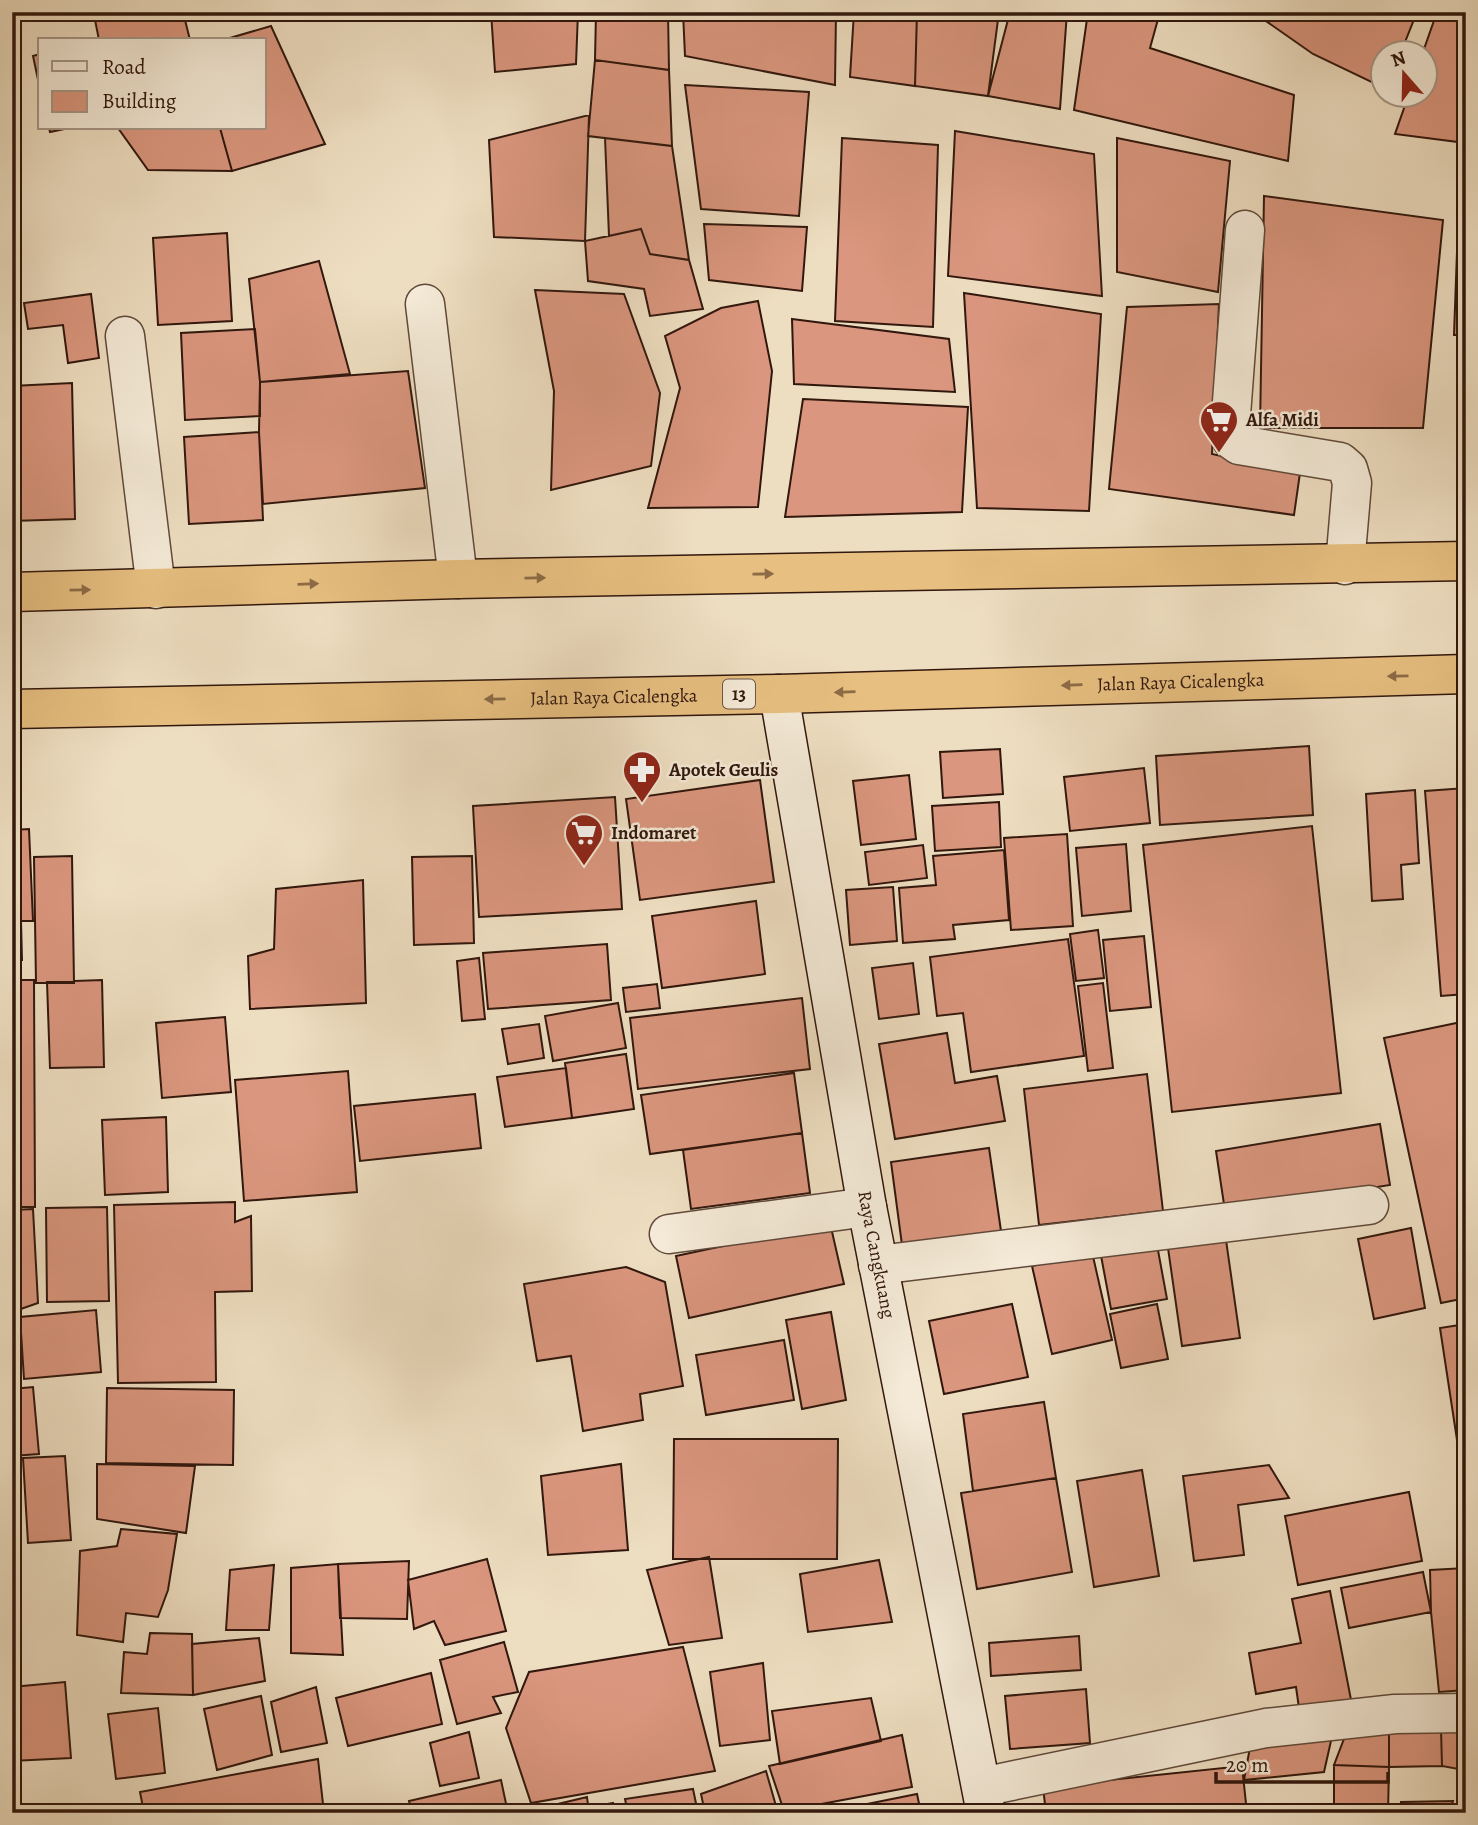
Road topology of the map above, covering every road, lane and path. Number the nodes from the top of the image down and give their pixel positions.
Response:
1 (1245, 230) dead end
2 (425, 304) dead end
3 (125, 336) dead end
4 (1466, 561) edge
5 (1345, 565) junction
6 (458, 579) junction
7 (156, 589) junction
8 (12, 592) edge
9 (1466, 674) edge
10 (779, 694) junction
11 (12, 709) edge
12 (1369, 1205) dead end
13 (867, 1207) junction
14 (668, 1234) dead end
15 (878, 1265) junction
16 (1466, 1713) edge
17 (984, 1800) edge

1 - 5 street
2 - 6 street
3 - 7 street
4 - 5 highway
6 -> 5 highway
7 -> 6 highway
8 -> 7 highway
9 -> 10 highway, Jalan Raya Cicalengka / 13
10 -> 11 highway, Jalan Raya Cicalengka / 13
10 - 13 street, Raya Cangkuang
12 - 15 street
13 - 14 street
13 - 15 street, Raya Cangkuang
15 - 17 street, Raya Cangkuang
16 - 17 street

